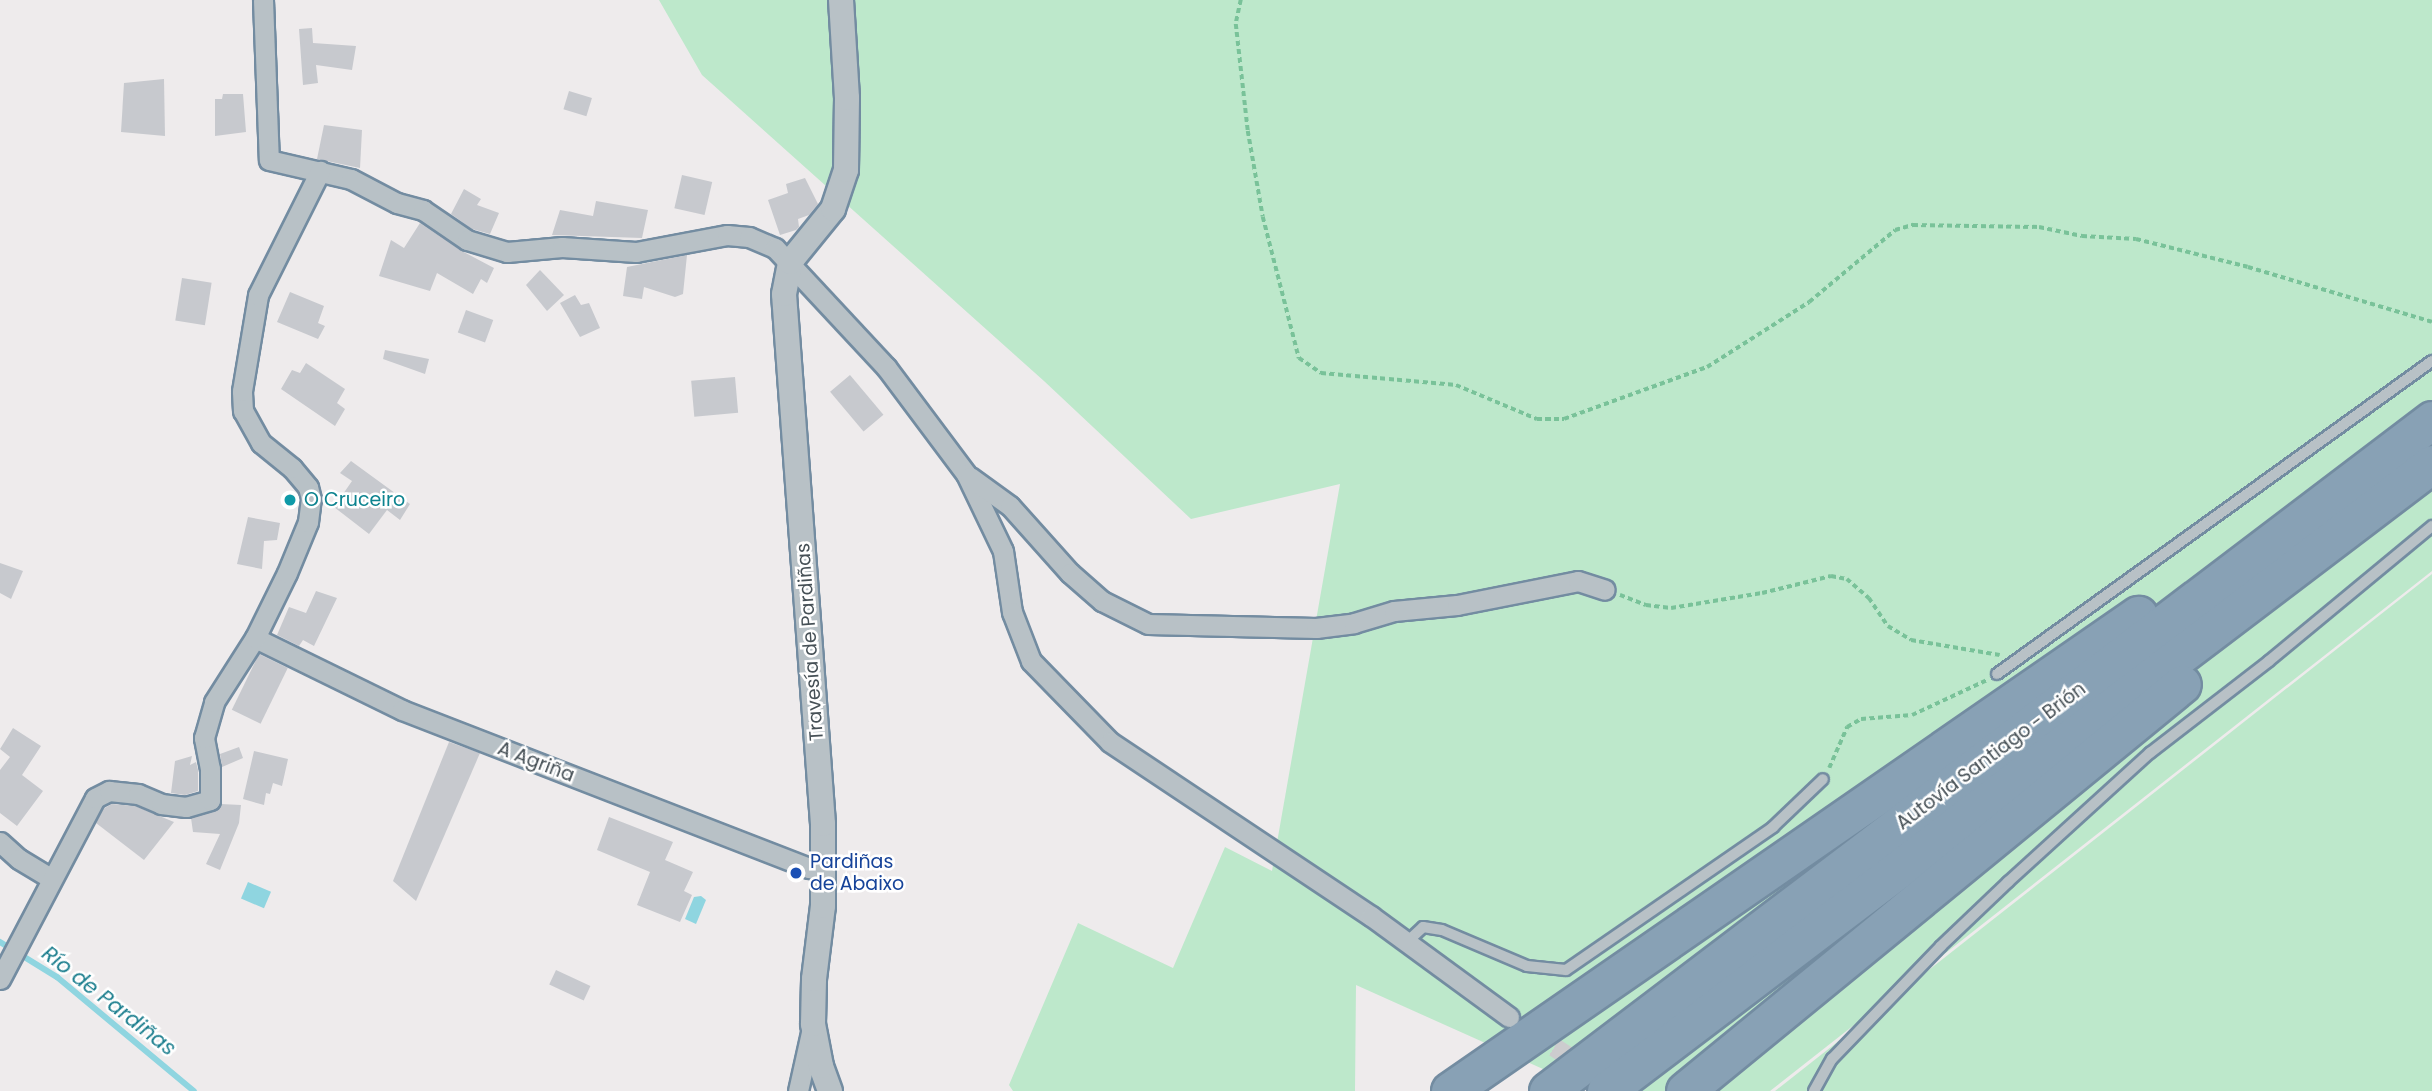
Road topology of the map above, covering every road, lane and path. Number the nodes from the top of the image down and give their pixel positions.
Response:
1 (263, 0) edge
2 (841, 0) edge
3 (1241, 0) edge
4 (320, 171) junction
5 (790, 262) junction
6 (2432, 322) edge
7 (2432, 361) edge
8 (2432, 420) edge
9 (2432, 464) edge
10 (967, 474) junction
11 (2299, 521) junction
12 (2354, 522) junction
13 (2432, 526) edge
14 (1605, 590) joint
15 (255, 638) junction
16 (2011, 663) junction
17 (1997, 674) joint
18 (1823, 779) joint
19 (0, 842) edge
20 (824, 870) junction
21 (51, 878) junction
22 (1407, 942) junction
23 (4, 971) edge
24 (1509, 1017) dead end
25 (813, 1024) junction
26 (798, 1091) edge
27 (830, 1091) edge
28 (1450, 1091) edge
29 (1548, 1091) edge
30 (1606, 1091) edge
31 (1685, 1091) edge
32 (1814, 1091) edge

1 - 4 street
2 - 5 street
3 - 6 path
4 - 5 street
4 - 15 street
5 - 10 street
5 - 20 street, Travesía de Pardiñas
7 - 16 lane
8 - 11 highway, Autovía Santiago - Brión
9 - 12 highway, Autovía Santiago - Brión
10 - 14 street
10 - 22 street
11 - 28 highway
11 - 29 highway, Autovía Santiago - Brión
12 - 30 highway, Autovía Santiago - Brión
12 - 31 highway
13 - 32 lane
14 - 16 path
15 - 20 street, A Agriña
15 - 21 street
16 - 17 lane
17 - 18 path
18 - 22 lane
19 - 21 street
20 - 25 street, Travesía de Pardiñas
21 - 23 street
22 - 24 street
25 - 26 street
25 - 27 street, Travesía de Pardiñas

